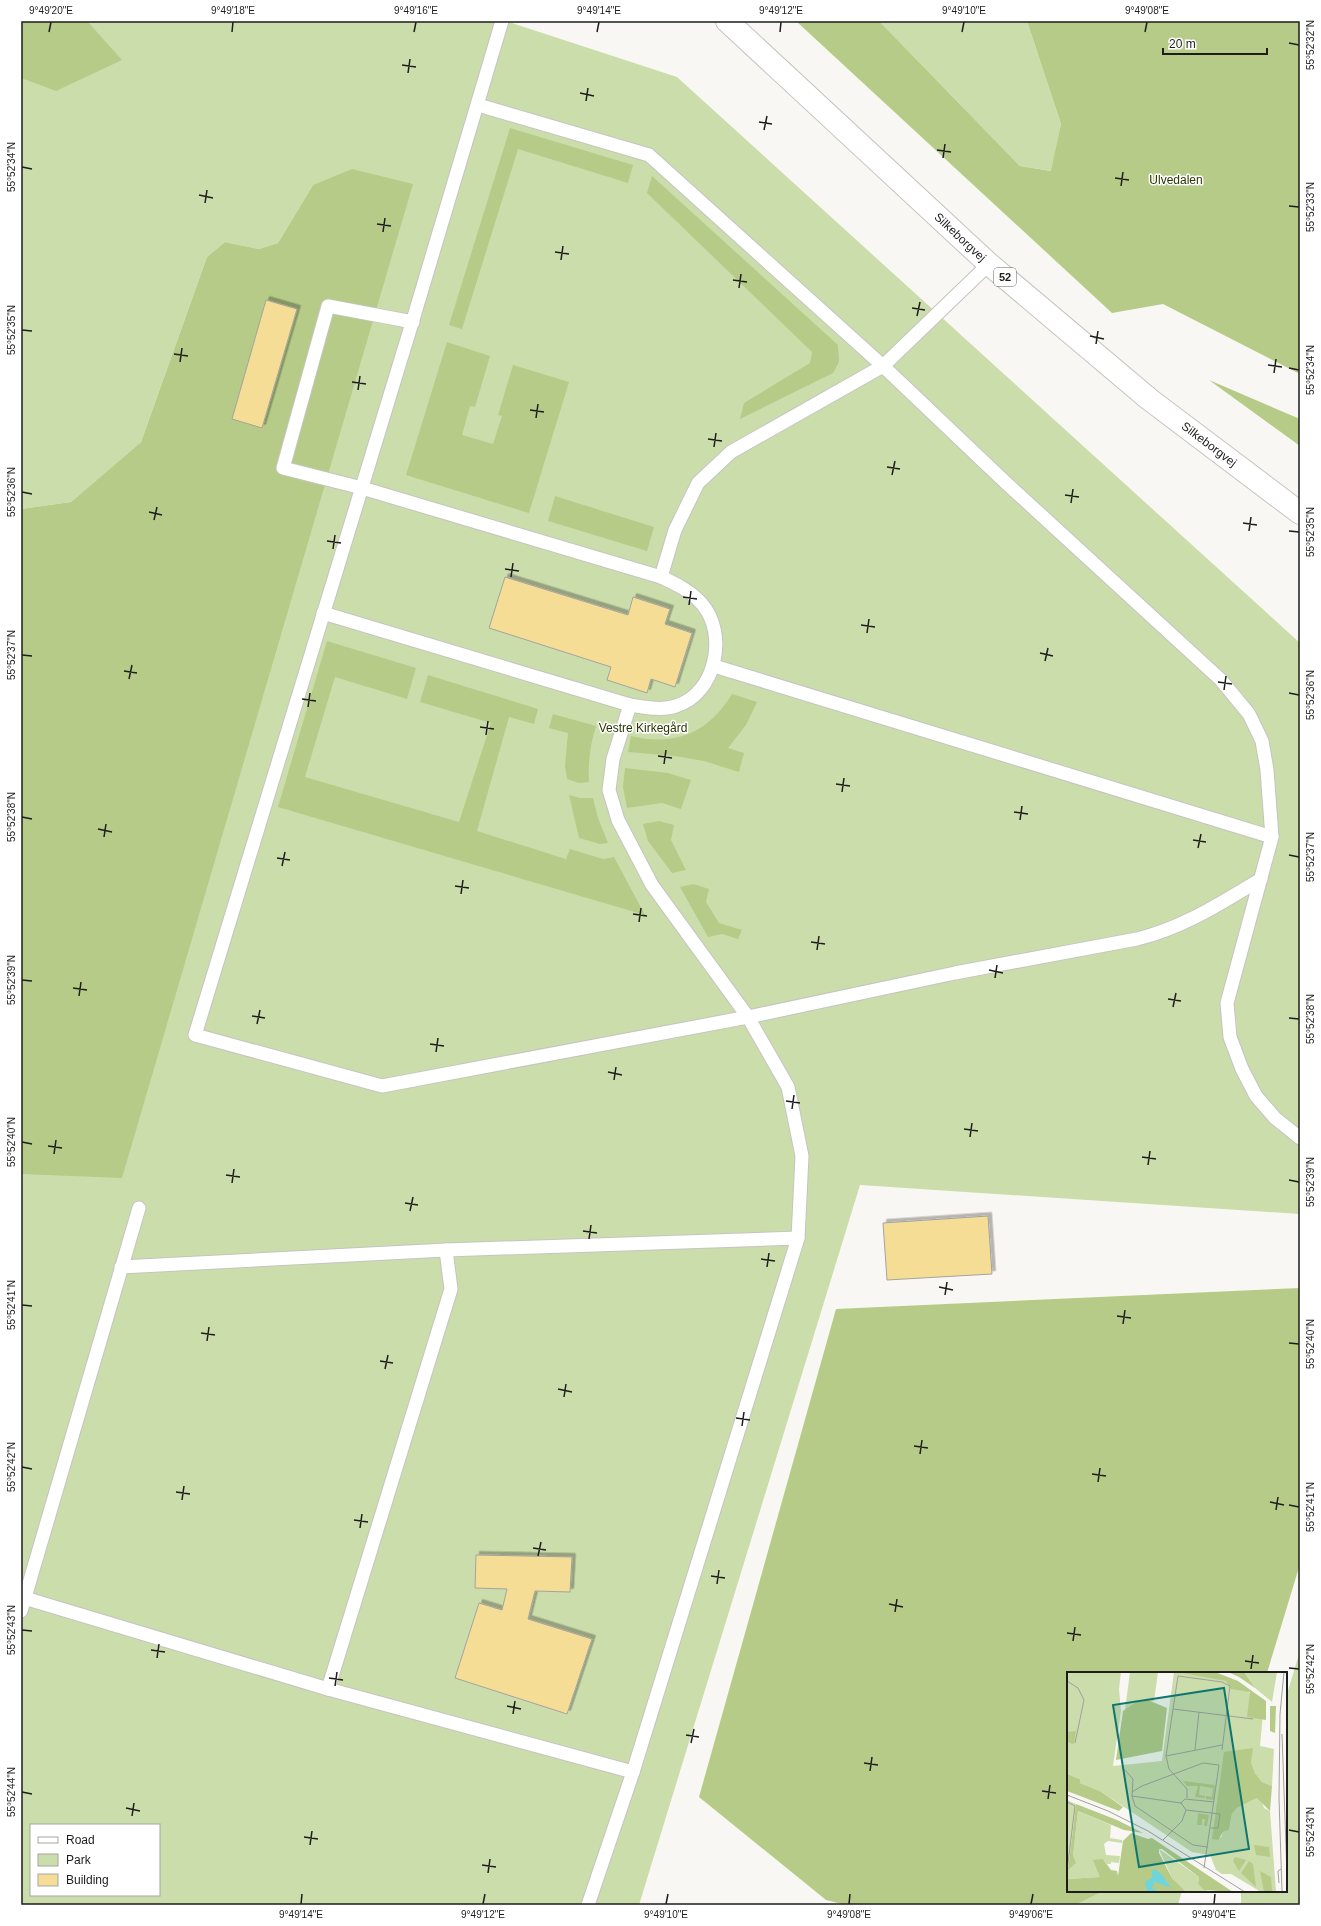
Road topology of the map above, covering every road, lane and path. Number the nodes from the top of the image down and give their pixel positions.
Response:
1 (502, 21) edge
2 (727, 21) edge
3 (478, 105) junction
4 (989, 264) junction
5 (413, 322) junction
6 (883, 366) junction
7 (362, 488) junction
8 (1300, 513) edge
9 (661, 577) junction
10 (323, 613) junction
11 (714, 666) junction
12 (630, 705) junction
13 (1272, 837) junction
14 (1261, 879) junction
15 (748, 1017) junction
16 (1300, 1138) edge
17 (139, 1208) dead end
18 (798, 1238) junction
19 (446, 1250) junction
20 (121, 1267) junction
21 (23, 1598) edge
22 (21, 1611) edge
23 (328, 1688) junction
24 (633, 1772) junction
25 (588, 1905) edge

1 - 3 lane
2 - 4 main road, Silkeborgvej / 52
3 - 5 lane
3 - 6 lane
4 - 6 lane
4 - 8 main road, Silkeborgvej / 52
5 - 7 lane
5 - 7 lane
6 - 9 lane
6 - 13 lane
7 - 9 lane
7 - 10 lane
9 - 11 lane
10 - 12 lane
10 - 15 lane
11 - 12 lane
11 - 13 lane
12 - 15 lane
13 - 14 lane
14 - 15 lane
14 - 16 lane
15 - 18 lane
17 - 20 lane
18 - 19 lane
18 - 24 lane
19 - 20 lane
19 - 23 lane
20 - 21 lane
21 - 22 lane
21 - 23 lane
23 - 24 lane
24 - 25 lane

